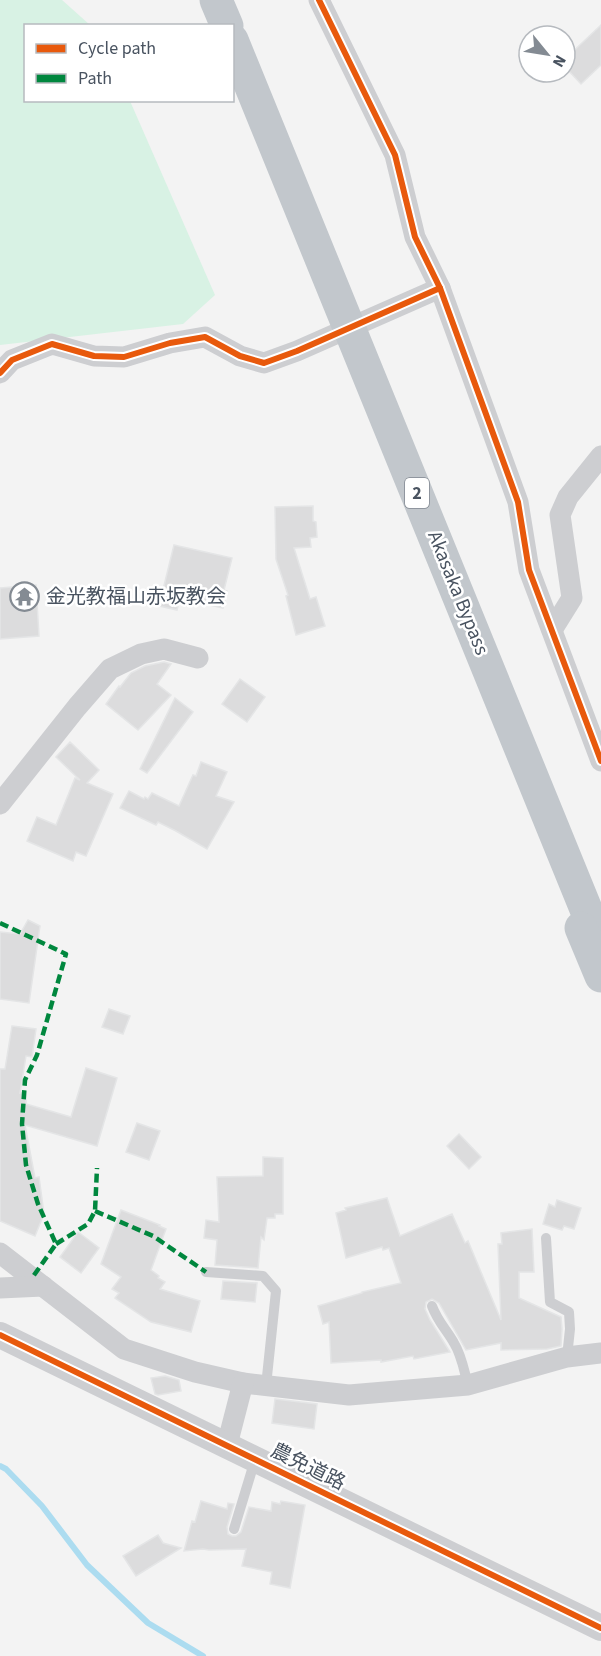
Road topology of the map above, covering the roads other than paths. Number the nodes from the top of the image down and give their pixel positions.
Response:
1 (204, 0) edge
2 (216, 0) edge
3 (319, 0) edge
4 (213, 24) edge
5 (226, 24) edge
6 (234, 45) edge
7 (234, 77) edge
8 (440, 288) junction
9 (0, 373) edge
10 (601, 456) edge
11 (552, 630) junction
12 (198, 658) dead end
13 (601, 761) edge
14 (0, 804) edge
15 (601, 946) edge
16 (601, 976) edge
17 (546, 1238) dead end
18 (0, 1253) edge
19 (206, 1272) dead end
20 (43, 1286) junction
21 (0, 1288) edge
22 (432, 1306) dead end
23 (0, 1335) edge
24 (601, 1353) edge
25 (567, 1357) junction
26 (243, 1383) junction
27 (468, 1385) junction
28 (266, 1386) junction
29 (227, 1445) junction
30 (255, 1460) junction
31 (234, 1529) dead end
32 (601, 1628) edge

1 - 4 highway
2 - 5 highway
3 - 8 street
6 - 15 highway, Akasaka Bypass / 2
7 - 16 highway, Akasaka Bypass / 2
8 - 9 street
8 - 11 street
10 - 11 street
11 - 13 street
12 - 14 street
17 - 25 lane
18 - 20 street
19 - 28 lane
20 - 21 street
20 - 26 street
22 - 27 lane
23 - 29 street, 農免道路
24 - 25 street
25 - 27 street
26 - 28 street
26 - 29 street
27 - 28 street
29 - 30 street, 農免道路
30 - 31 lane
30 - 32 street, 農免道路

